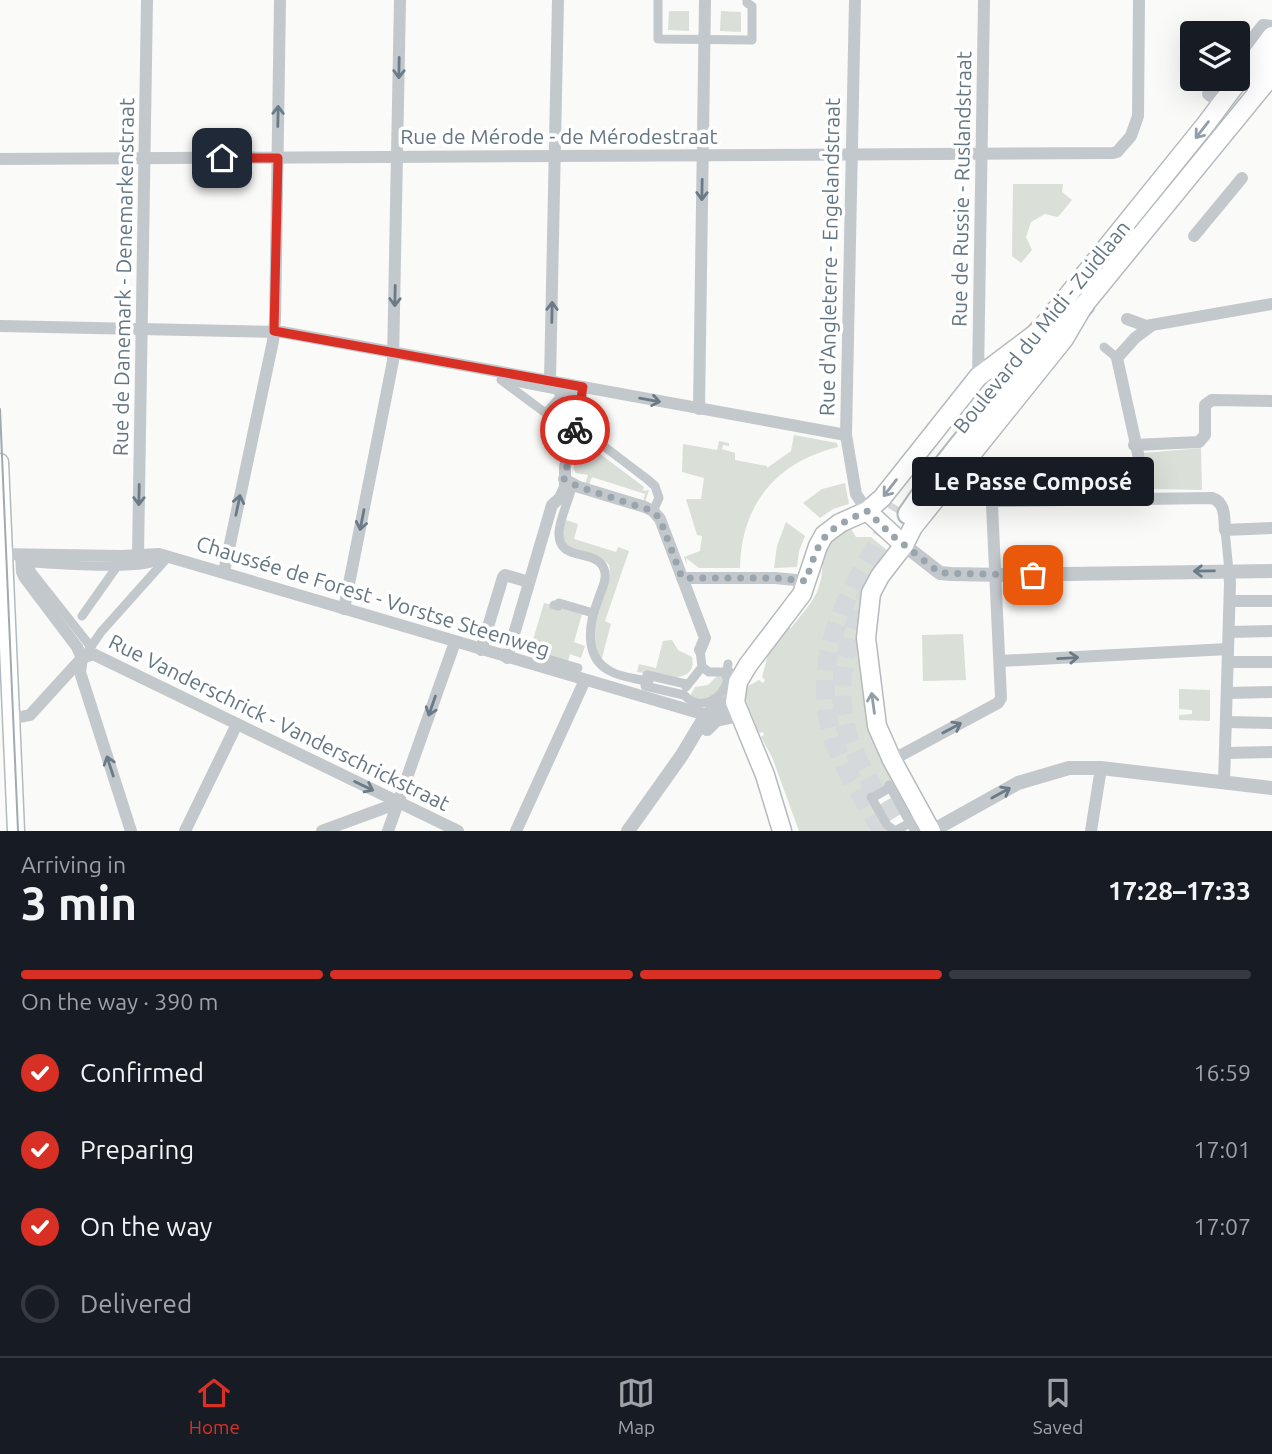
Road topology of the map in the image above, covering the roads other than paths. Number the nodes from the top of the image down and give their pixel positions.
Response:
1 (148, 0) edge
2 (280, 0) edge
3 (400, 0) edge
4 (558, 0) edge
5 (658, 0) edge
6 (705, 0) edge
7 (855, 0) edge
8 (984, 0) edge
9 (1139, 0) edge
10 (747, 1) edge
11 (1272, 26) edge
12 (1272, 36) edge
13 (705, 40) junction
14 (1250, 41) edge
15 (1272, 58) edge
16 (1272, 75) edge
17 (1211, 91) edge
18 (1222, 105) junction
19 (1247, 107) junction
20 (852, 154) junction
21 (982, 154) junction
22 (555, 156) junction
23 (397, 157) junction
24 (703, 157) junction
25 (278, 158) junction
26 (0, 159) edge
27 (145, 159) junction
28 (1242, 178) dead end
29 (1160, 181) junction
30 (1176, 194) junction
31 (1194, 236) dead end
32 (1272, 304) edge
33 (1084, 305) junction
34 (1127, 318) dead end
35 (0, 326) edge
36 (1151, 326) junction
37 (142, 329) junction
38 (274, 331) junction
39 (1040, 331) junction
40 (1104, 346) dead end
41 (394, 352) junction
42 (1117, 358) junction
43 (978, 377) junction
44 (556, 389) junction
45 (577, 390) junction
46 (1272, 401) edge
47 (699, 409) junction
48 (546, 413) junction
49 (578, 433) dead end
50 (846, 435) junction
51 (1134, 445) junction
52 (0, 463) edge
53 (564, 479) junction
54 (1148, 499) junction
55 (579, 504) dead end
56 (653, 511) junction
57 (867, 511) junction
58 (1272, 528) edge
59 (1225, 530) junction
60 (904, 545) junction
61 (138, 554) junction
62 (16, 559) edge
63 (162, 559) junction
64 (121, 564) junction
65 (1272, 570) edge
66 (1229, 571) junction
67 (224, 572) junction
68 (995, 575) junction
69 (682, 578) junction
70 (806, 581) junction
71 (529, 582) junction
72 (1230, 601) junction
73 (1272, 601) edge
74 (554, 605) dead end
75 (344, 608) junction
76 (593, 613) junction
77 (79, 621) junction
78 (1272, 631) edge
79 (1229, 632) junction
80 (455, 642) junction
81 (481, 650) junction
82 (700, 650) joint
83 (86, 653) junction
84 (539, 654) dead end
85 (1228, 655) junction
86 (507, 658) junction
87 (1000, 661) junction
88 (1272, 662) edge
89 (597, 663) junction
90 (702, 667) junction
91 (583, 675) junction
92 (729, 679) junction
93 (647, 681) junction
94 (686, 684) junction
95 (1272, 692) edge
96 (1227, 693) junction
97 (686, 700) junction
98 (7, 710) edge
99 (739, 715) junction
100 (1226, 722) junction
101 (1272, 723) edge
102 (237, 724) junction
103 (707, 725) junction
104 (1272, 752) edge
105 (1225, 753) junction
106 (892, 761) junction
107 (1101, 768) junction
108 (7, 772) edge
109 (1224, 783) junction
110 (1272, 788) edge
111 (398, 803) junction
112 (914, 824) edge
113 (16, 831) edge
114 (131, 831) edge
115 (185, 831) edge
116 (322, 831) edge
117 (388, 831) edge
118 (458, 831) edge
119 (516, 831) edge
120 (628, 831) edge
121 (782, 831) edge
122 (895, 831) edge
123 (931, 831) edge
124 (1091, 831) edge

1 - 27 street, Rue de Danemark - Denemarkenstraat
25 -> 2 street
3 -> 23 street
4 - 22 street
5 - 13 street
6 - 13 street
7 - 20 street, Rue d'Angleterre - Engelandstraat
8 - 21 street, Rue de Russie - Ruslandstraat
9 - 21 street, Rue de Mérode - de Mérodestraat
10 - 13 street
11 - 14 street
12 - 18 main road, Boulevard du Midi - Zuidlaan
13 - 24 street
15 - 19 main road, Boulevard du Midi - Zuidlaan
16 - 19 main road, Boulevard du Midi - Zuidlaan
17 - 18 street
18 -> 29 main road, Boulevard du Midi - Zuidlaan
19 - 30 main road, Boulevard du Midi - Zuidlaan
20 - 21 street, Rue de Mérode - de Mérodestraat
20 - 24 street, Rue de Mérode - de Mérodestraat
20 - 50 street, Rue d'Angleterre - Engelandstraat
21 - 43 street, Rue de Russie - Ruslandstraat
22 - 23 street, Rue de Mérode - de Mérodestraat
22 - 24 street, Rue de Mérode - de Mérodestraat
44 -> 22 street
23 - 25 street, Rue de Mérode - de Mérodestraat
23 -> 41 street
24 -> 47 street
25 - 27 street, Rue de Mérode - de Mérodestraat
25 - 38 street
26 - 27 street, Rue de Mérode - de Mérodestraat
27 - 37 street, Rue de Danemark - Denemarkenstraat
28 - 31 street
29 - 30 street
29 - 39 main road, Boulevard du Midi - Zuidlaan
30 - 33 main road, Boulevard du Midi - Zuidlaan
32 - 36 street
33 - 39 highway, Boulevard du Midi - Zuidlaan
33 - 60 main road, Boulevard du Midi - Zuidlaan
34 - 36 street
35 - 37 street
36 - 42 street
37 - 38 street
37 -> 61 street, Rue de Danemark - Denemarkenstraat
38 - 41 street
67 -> 38 street
39 - 43 main road
40 - 42 street
41 - 44 street
41 -> 75 street
42 - 51 street
43 -> 57 main road
44 - 45 street
44 - 45 street
44 - 48 street
44 - 48 street
45 -> 47 street
45 - 48 street
45 - 53 street
46 - 51 street
47 - 50 street
49 - 56 street
50 - 57 street, Rue d'Angleterre - Engelandstraat
51 - 54 street
52 - 62 main road
53 - 56 street
53 - 71 street
54 - 59 street
54 - 68 street
55 - 76 street
56 - 69 street
57 - 60 main road
57 - 70 main road
58 - 59 street
59 - 66 street
60 - 68 street
106 -> 60 main road, Boulevard du Midi - Zuidlaan
61 - 62 street
61 - 63 street
62 - 64 street
62 - 77 street
62 - 83 street
62 - 98 main road
63 - 64 street
63 - 67 street, Chaussée de Forest - Vorstse Steenweg
63 - 83 street, Chaussée de Forest - Vorstse Steenweg
64 - 77 street
65 - 66 street
66 -> 68 street
66 - 72 street
67 - 75 street, Chaussée de Forest - Vorstse Steenweg
68 - 87 street
69 - 70 street
69 - 82 street
70 - 92 main road
71 - 81 street
71 - 86 street
72 - 73 street
72 - 79 street
74 - 76 street
75 - 80 street, Chaussée de Forest - Vorstse Steenweg
76 - 89 street
77 - 83 street
78 - 79 street
79 - 85 street
80 - 81 street, Chaussée de Forest - Vorstse Steenweg
80 -> 111 street
81 - 86 street, Chaussée de Forest - Vorstse Steenweg
82 - 90 street
83 - 98 street, Chaussée de Forest - Vorstse Steenweg
83 - 102 street, Rue Vanderschrick - Vanderschrickstraat
114 -> 83 street
84 - 91 street
87 -> 85 street
85 - 88 street
85 - 96 street
86 - 91 street, Chaussée de Forest - Vorstse Steenweg
106 -> 87 street
89 - 91 street
89 - 91 street
89 - 93 street
90 - 92 street
90 - 94 street
91 - 103 street, Chaussée de Forest - Vorstse Steenweg
91 - 119 street
92 - 97 street
92 - 99 main road
92 - 103 street
93 - 94 street
93 - 97 street
94 - 97 street
95 - 96 street
96 - 100 street
98 - 108 main road
99 - 103 street
99 - 121 main road
100 - 101 street
100 - 105 street
102 -> 111 street, Rue Vanderschrick - Vanderschrickstraat
102 - 115 street
103 - 120 street
104 - 105 street
105 - 109 street
106 - 123 main road, Boulevard du Midi - Zuidlaan
107 - 109 street
123 -> 107 street
107 - 124 street
108 - 113 main road
109 - 110 street
111 - 116 street
111 - 117 street
111 - 118 street, Rue Vanderschrick - Vanderschrickstraat
112 - 122 street
112 - 122 street

